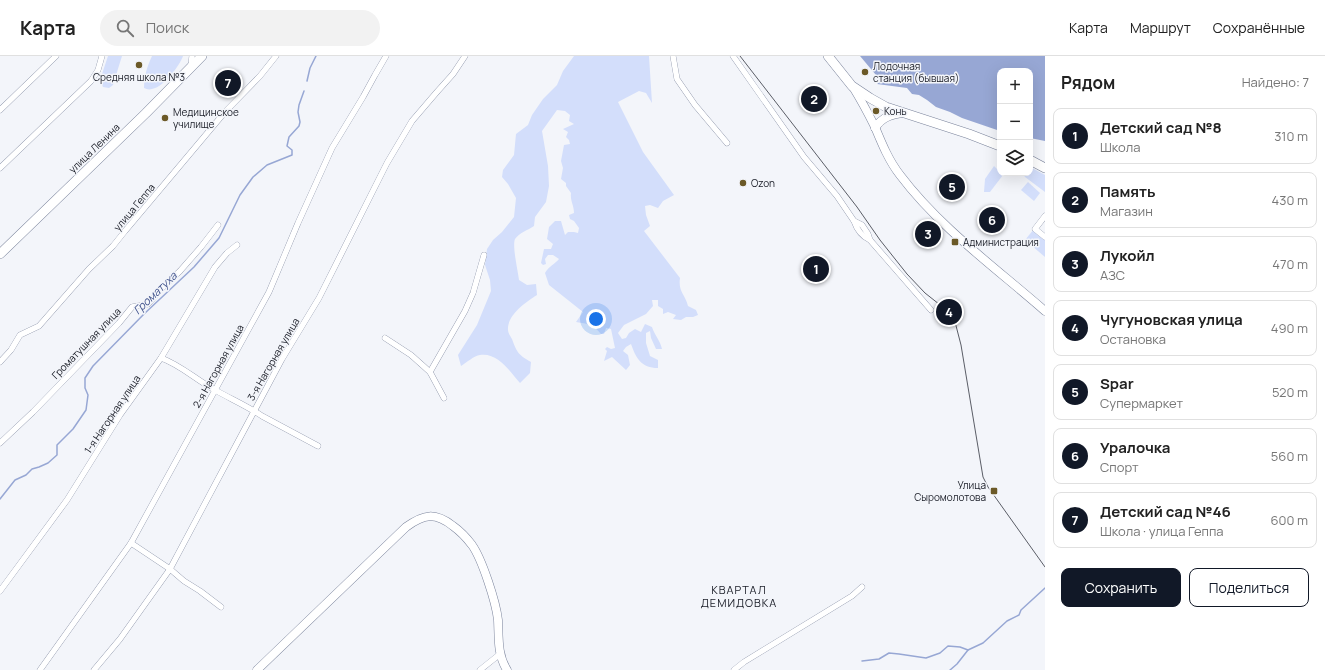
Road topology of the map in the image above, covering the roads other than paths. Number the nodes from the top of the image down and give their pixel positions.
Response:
1 (56, 56) edge
2 (102, 56) edge
3 (192, 56) edge
4 (202, 56) edge
5 (276, 56) edge
6 (386, 56) edge
7 (465, 56) edge
8 (673, 56) edge
9 (733, 56) edge
10 (828, 56) edge
11 (191, 67) junction
12 (852, 86) junction
13 (0, 110) edge
14 (904, 113) junction
15 (875, 128) junction
16 (727, 143) dead end
17 (997, 145) edge
18 (1033, 162) edge
19 (0, 168) edge
20 (1045, 168) edge
21 (1045, 216) edge
22 (218, 225) dead end
23 (1045, 237) edge
24 (236, 245) dead end
25 (0, 254) edge
26 (484, 255) dead end
27 (931, 310) dead end
28 (1045, 311) edge
29 (384, 338) dead end
30 (161, 358) junction
31 (0, 362) edge
32 (430, 372) junction
33 (214, 390) junction
34 (444, 398) dead end
35 (254, 410) junction
36 (0, 443) edge
37 (318, 446) dead end
38 (131, 543) junction
39 (170, 569) junction
40 (862, 587) dead end
41 (0, 592) edge
42 (221, 607) dead end
43 (500, 654) junction
44 (40, 670) edge
45 (94, 670) edge
46 (258, 670) edge
47 (480, 670) edge
48 (507, 670) edge
49 (734, 670) edge

1 - 13 street
2 - 19 street
3 - 11 street
4 - 11 main road, улица Ленина
5 - 31 street, улица Геппа
6 - 33 street, 2-я Нагорная улица
7 - 35 street, 3-я Нагорная улица
8 - 16 street
9 - 27 street
10 - 12 main road
11 - 25 main road, улица Ленина
12 - 14 main road
12 - 15 main road
14 - 15 main road
14 - 17 main road
15 - 28 main road
18 - 20 main road
21 - 23 street
22 - 36 street, Громатушная улица
24 - 30 street, 1-я Нагорная улица
26 - 32 street
29 - 32 street
30 - 33 street
30 - 41 street, 1-я Нагорная улица
32 - 34 street
33 - 35 street
33 - 38 street, 2-я Нагорная улица
35 - 37 street
35 - 39 street, 3-я Нагорная улица
38 - 39 street
38 - 44 street, 2-я Нагорная улица
39 - 42 street
39 - 45 street, 3-я Нагорная улица
40 - 49 street
43 - 46 main road
43 - 47 street
43 - 48 main road

